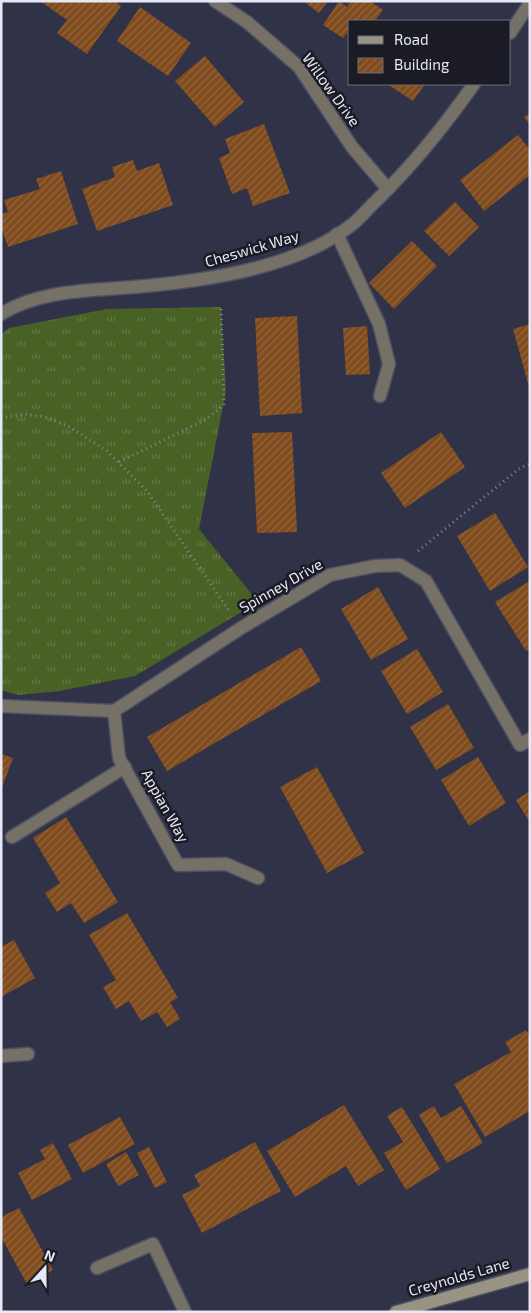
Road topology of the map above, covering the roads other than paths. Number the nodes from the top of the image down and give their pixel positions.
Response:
1 (216, 1) edge
2 (530, 3) edge
3 (511, 32) edge
4 (473, 85) edge
5 (388, 189) junction
6 (337, 234) junction
7 (1, 314) edge
8 (380, 396) dead end
9 (1, 706) edge
10 (114, 711) junction
11 (530, 739) edge
12 (125, 767) junction
13 (12, 837) dead end
14 (258, 878) dead end
15 (28, 1054) dead end
16 (1, 1056) edge
17 (97, 1268) dead end
18 (530, 1274) edge
19 (185, 1312) edge
20 (396, 1312) edge

1 - 5 street, Willow Drive
2 - 3 street
4 - 5 street, Cheswick Way
5 - 6 street, Cheswick Way
6 - 7 street, Cheswick Way
6 - 8 street
9 - 10 street
10 - 11 street, Spinney Drive
10 - 12 street, Appian Way
12 - 13 street
12 - 14 street, Appian Way
15 - 16 street
17 - 19 street
18 - 20 street, Creynolds Lane

